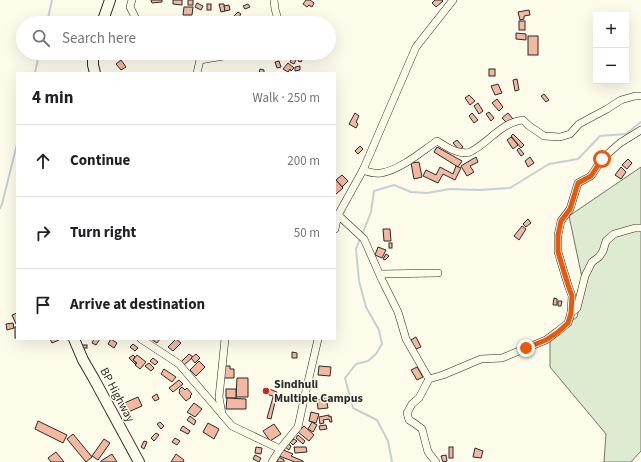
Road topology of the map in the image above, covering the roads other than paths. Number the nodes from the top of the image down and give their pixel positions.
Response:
1 (110, 0) edge
2 (132, 0) edge
3 (274, 0) edge
4 (453, 0) edge
5 (104, 16) edge
6 (134, 16) edge
7 (277, 16) edge
8 (93, 60) edge
9 (200, 60) edge
10 (95, 72) edge
11 (197, 72) edge
12 (641, 96) edge
13 (641, 130) edge
14 (362, 170) junction
15 (338, 215) junction
16 (336, 224) edge
17 (641, 228) edge
18 (438, 273) dead end
19 (380, 274) junction
20 (571, 313) junction
21 (74, 340) edge
22 (143, 340) edge
23 (225, 340) edge
24 (318, 340) edge
25 (429, 379) junction
26 (222, 414) junction
27 (280, 449) junction
28 (139, 462) edge
29 (272, 462) edge
30 (436, 462) edge

1 - 5 highway
2 - 6 street
3 - 7 street
4 - 14 street
8 - 10 highway
9 - 11 street
12 - 14 street
13 - 20 street
14 - 15 street
15 - 16 street
15 - 19 street
17 - 20 street
18 - 19 street
19 - 25 street
20 - 25 street
21 - 28 highway, BP Highway
22 - 26 street
23 - 26 street
24 - 27 street
25 - 30 street
26 - 27 street
27 - 29 street

